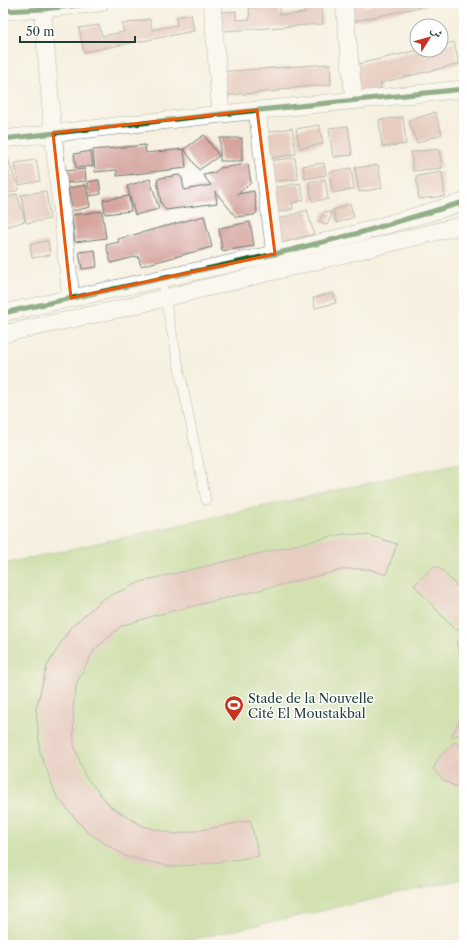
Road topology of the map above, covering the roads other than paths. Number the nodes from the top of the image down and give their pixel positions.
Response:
1 (100, 3) edge
2 (212, 3) edge
3 (344, 3) edge
4 (42, 6) edge
5 (3, 11) edge
6 (464, 89) edge
7 (354, 101) junction
8 (257, 110) junction
9 (221, 114) junction
10 (53, 133) junction
11 (3, 139) edge
12 (464, 202) edge
13 (464, 225) edge
14 (275, 254) junction
15 (161, 279) junction
16 (71, 298) junction
17 (165, 298) junction
18 (3, 313) edge
19 (3, 334) edge
20 (206, 500) dead end

1 - 4 street
2 - 9 street
3 - 7 street
4 - 5 street
4 - 10 street
6 - 7 street
7 - 8 street
8 - 9 street
8 - 14 street
9 - 10 street
10 - 11 street
10 - 16 street
12 - 14 street
13 - 17 street
14 - 15 street
15 - 16 street
15 - 17 lane
16 - 18 street
17 - 19 street
17 - 20 lane

